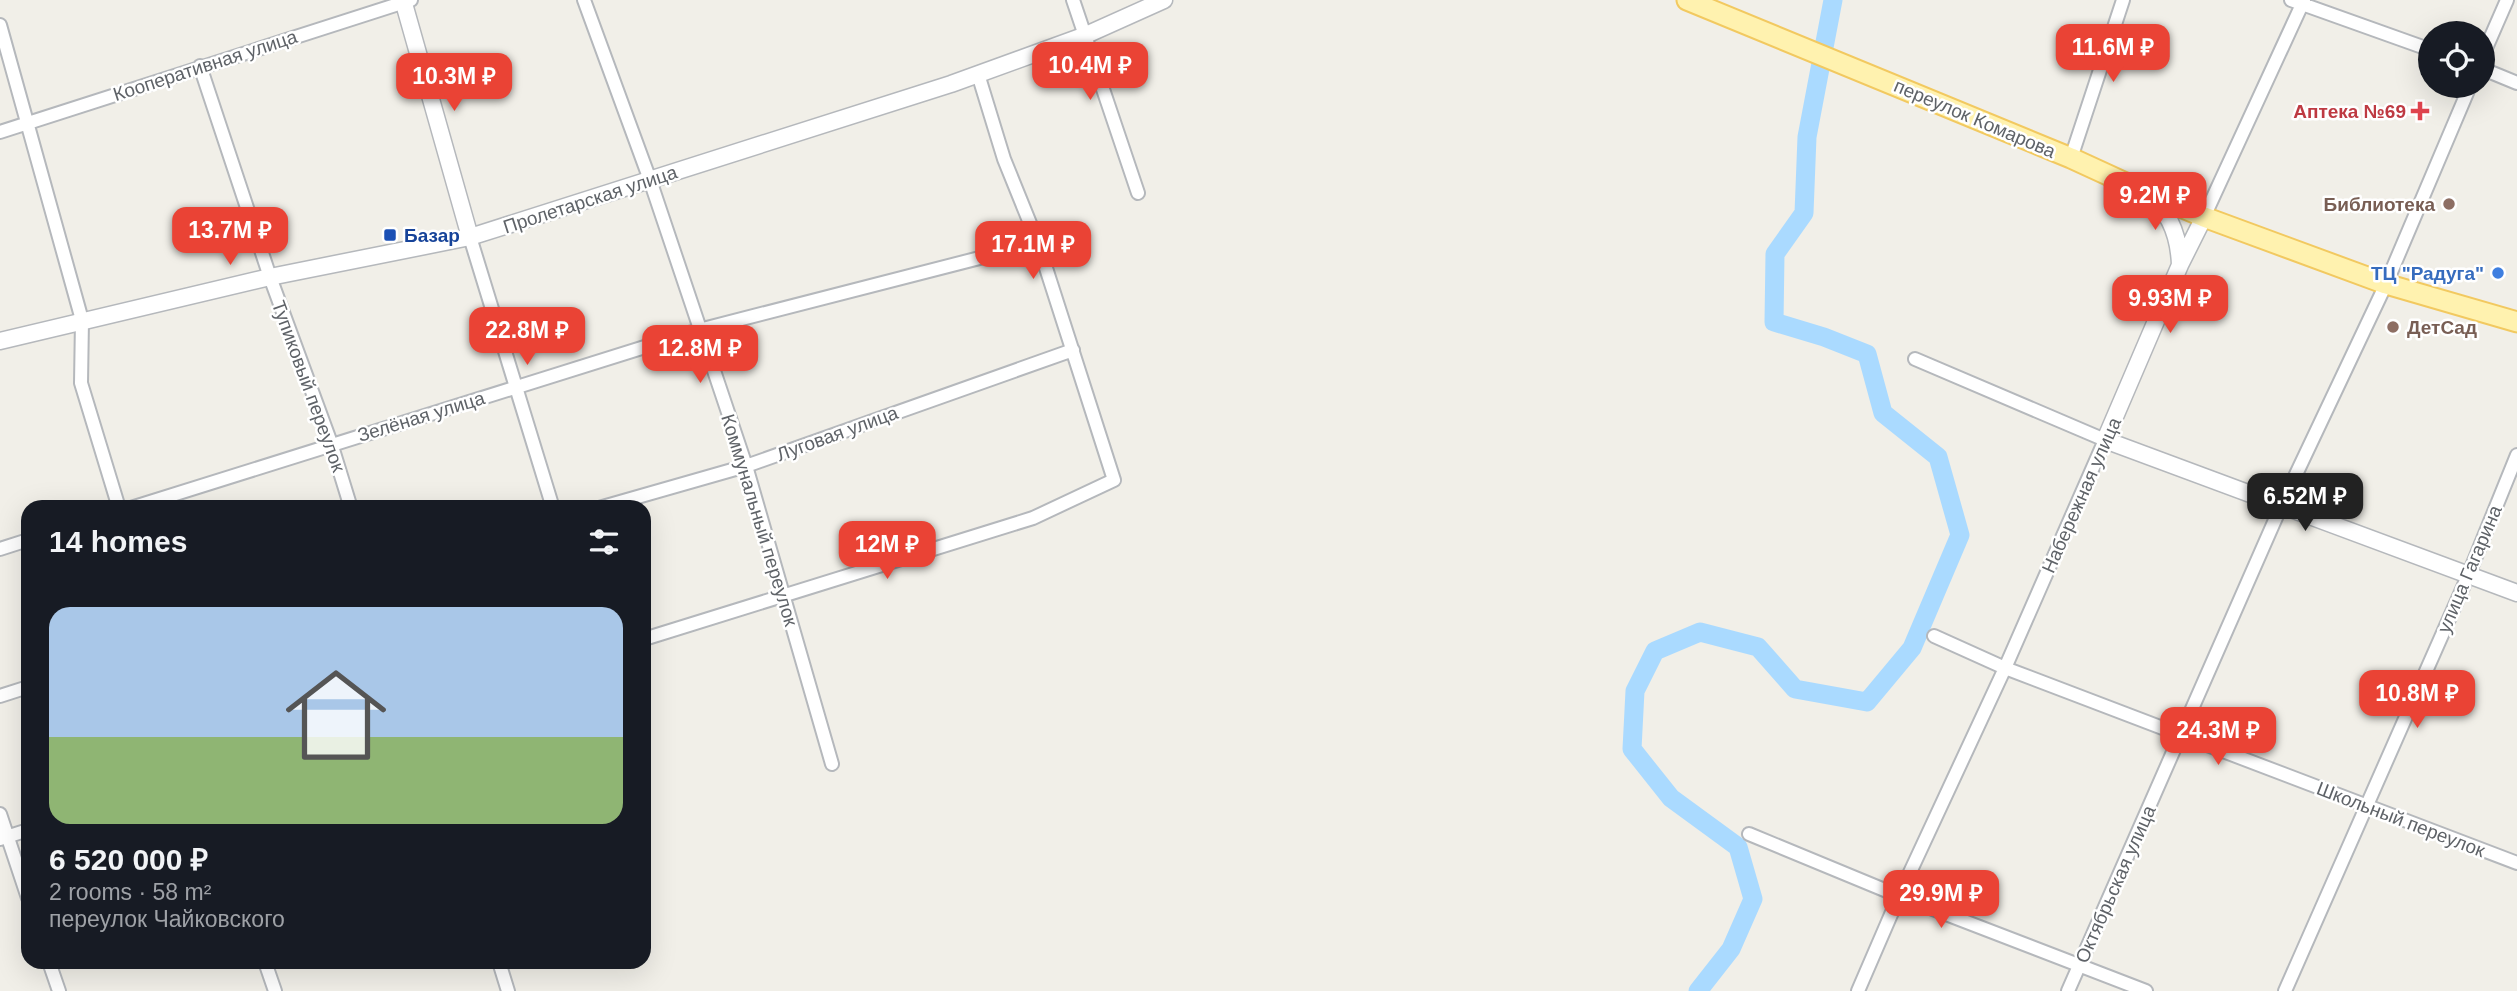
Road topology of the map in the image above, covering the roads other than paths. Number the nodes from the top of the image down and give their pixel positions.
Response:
1 (584, 0) edge
2 (1073, 0) edge
3 (1164, 0) edge
4 (1687, 0) edge
5 (2123, 0) edge
6 (2507, 0) edge
7 (406, 1) edge
8 (2299, 1) edge
9 (0, 25) edge
10 (2495, 28) edge
11 (1086, 34) junction
12 (2418, 45) edge
13 (200, 66) junction
14 (978, 74) junction
15 (2495, 74) edge
16 (2517, 83) edge
17 (2465, 98) edge
18 (28, 122) junction
19 (0, 132) edge
20 (2071, 158) junction
21 (650, 180) junction
22 (2145, 192) junction
23 (1138, 193) dead end
24 (2204, 216) junction
25 (470, 237) junction
26 (1038, 243) junction
27 (2180, 265) junction
28 (270, 277) junction
29 (2386, 284) junction
30 (82, 320) junction
31 (2517, 322) edge
32 (699, 330) junction
33 (0, 341) edge
34 (1073, 350) junction
35 (1914, 359) dead end
36 (516, 386) junction
37 (2105, 440) junction
38 (331, 443) junction
39 (2517, 455) edge
40 (746, 466) junction
41 (117, 500) edge
42 (156, 500) edge
43 (349, 500) edge
44 (551, 500) edge
45 (627, 500) edge
46 (2282, 504) junction
47 (21, 542) edge
48 (0, 548) edge
49 (2468, 576) junction
50 (2517, 593) edge
51 (784, 595) junction
52 (1934, 636) dead end
53 (651, 637) edge
54 (2005, 668) junction
55 (21, 689) edge
56 (0, 696) edge
57 (2180, 735) junction
58 (832, 764) dead end
59 (2365, 805) junction
60 (0, 814) edge
61 (21, 832) edge
62 (1749, 834) dead end
63 (4, 838) edge
64 (2517, 863) edge
65 (21, 880) edge
66 (1899, 896) junction
67 (2080, 965) junction
68 (51, 969) edge
69 (267, 969) edge
70 (501, 969) edge
71 (58, 991) edge
72 (275, 991) edge
73 (508, 991) edge
74 (1858, 991) edge
75 (2068, 991) edge
76 (2146, 991) edge
77 (2285, 991) edge

1 - 21 street, Коммунальный переулок
2 - 11 street
3 - 11 street, Пролетарская улица
4 - 20 main road, переулок Комарова
5 - 20 street
6 - 10 street
7 - 13 street, Кооперативная улица
7 - 25 street
8 - 12 street
8 - 24 street, Набережная улица
9 - 18 street
11 - 14 street, Пролетарская улица
11 - 23 street
13 - 18 street, Кооперативная улица
13 - 28 street, Тупиковый переулок
14 - 21 street, Пролетарская улица
14 - 26 street
15 - 16 street
17 - 29 street, Октябрьская улица
18 - 19 street, Кооперативная улица
18 - 30 street
20 - 22 main road, переулок Комарова
21 - 25 street, Пролетарская улица
21 - 32 street, Коммунальный переулок
22 - 24 main road, переулок Комарова
22 - 27 street
24 - 27 street, Набережная улица
24 - 29 main road, переулок Комарова
25 - 28 street, Пролетарская улица
25 - 36 street
26 - 32 street, Зелёная улица
26 - 34 street
27 - 37 street, Набережная улица
28 - 30 street, Пролетарская улица
28 - 38 street, Тупиковый переулок
29 - 31 main road, переулок Комарова
29 - 46 street, Октябрьская улица
30 - 33 street, Пролетарская улица
30 - 41 street
32 - 36 street, Зелёная улица
32 - 40 street, Коммунальный переулок
34 - 40 street, Луговая улица
34 - 51 street
35 - 37 street
36 - 38 street, Зелёная улица
36 - 44 street
37 - 46 street
37 - 54 street, Набережная улица
38 - 42 street, Зелёная улица
38 - 43 street, Тупиковый переулок
39 - 49 street, улица Гагарина
40 - 45 street, Луговая улица
40 - 51 street, Коммунальный переулок
46 - 49 street
46 - 57 street, Октябрьская улица
47 - 48 street
49 - 50 street
49 - 59 street, улица Гагарина
51 - 53 street
51 - 58 street, Коммунальный переулок
52 - 54 street, Школьный переулок
54 - 57 street, Школьный переулок
54 - 66 street, Набережная улица
55 - 56 street
57 - 59 street, Школьный переулок
57 - 67 street, Октябрьская улица
59 - 64 street, Школьный переулок
59 - 77 street, улица Гагарина
60 - 63 street
61 - 63 street
62 - 66 street
63 - 65 street
66 - 67 street
66 - 74 street, Набережная улица
67 - 75 street, Октябрьская улица
67 - 76 street
68 - 71 street
69 - 72 street
70 - 73 street

